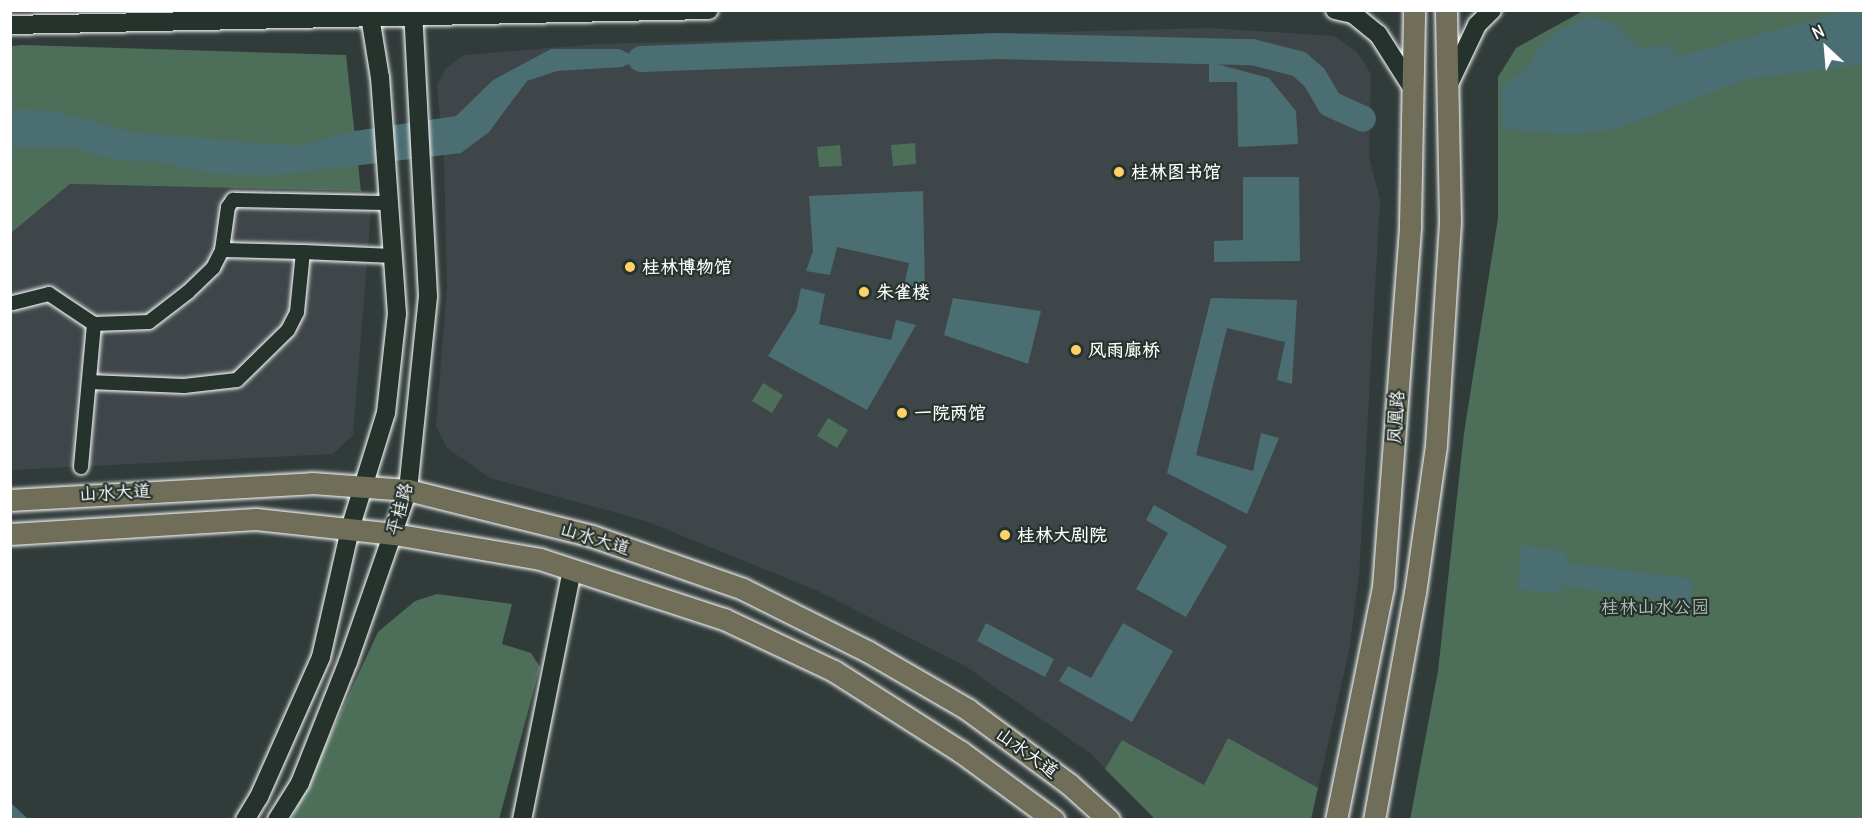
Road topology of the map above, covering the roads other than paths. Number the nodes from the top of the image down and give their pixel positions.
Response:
1 (709, 10) edge
2 (1335, 10) edge
3 (1414, 10) edge
4 (1446, 10) edge
5 (1492, 10) edge
6 (413, 13) edge
7 (369, 14) edge
8 (10, 25) edge
9 (1448, 88) junction
10 (1413, 89) junction
11 (390, 203) junction
12 (222, 250) junction
13 (303, 252) junction
14 (393, 256) junction
15 (13, 303) dead end
16 (94, 324) junction
17 (89, 382) junction
18 (81, 466) dead end
19 (366, 487) junction
20 (408, 490) junction
21 (10, 500) edge
22 (350, 529) junction
23 (10, 534) edge
24 (394, 534) junction
25 (572, 570) junction
26 (245, 819) edge
27 (277, 819) edge
28 (522, 819) edge
29 (1054, 819) edge
30 (1109, 819) edge
31 (1336, 819) edge
32 (1374, 819) edge

1 - 6 main road
2 - 10 main road
3 - 10 main road, 凤凰路
4 - 9 main road
5 - 9 main road
6 - 7 main road
6 - 20 main road, 平桂路
7 - 8 main road
7 - 11 main road
9 - 32 main road
10 - 31 main road, 凤凰路
11 - 12 street
11 - 14 main road
12 - 13 street
12 - 16 street
13 - 14 street
13 - 17 street
14 - 19 main road
15 - 16 street
16 - 17 street
17 - 18 street
19 - 20 main road, 山水大道
19 - 21 main road, 山水大道
19 - 22 main road
20 - 24 main road, 平桂路
20 - 30 main road, 山水大道
22 - 23 main road, 山水大道
22 - 24 main road, 山水大道
22 - 26 main road
24 - 25 main road, 山水大道
24 - 27 main road, 平桂路
25 - 28 main road
25 - 29 main road, 山水大道

